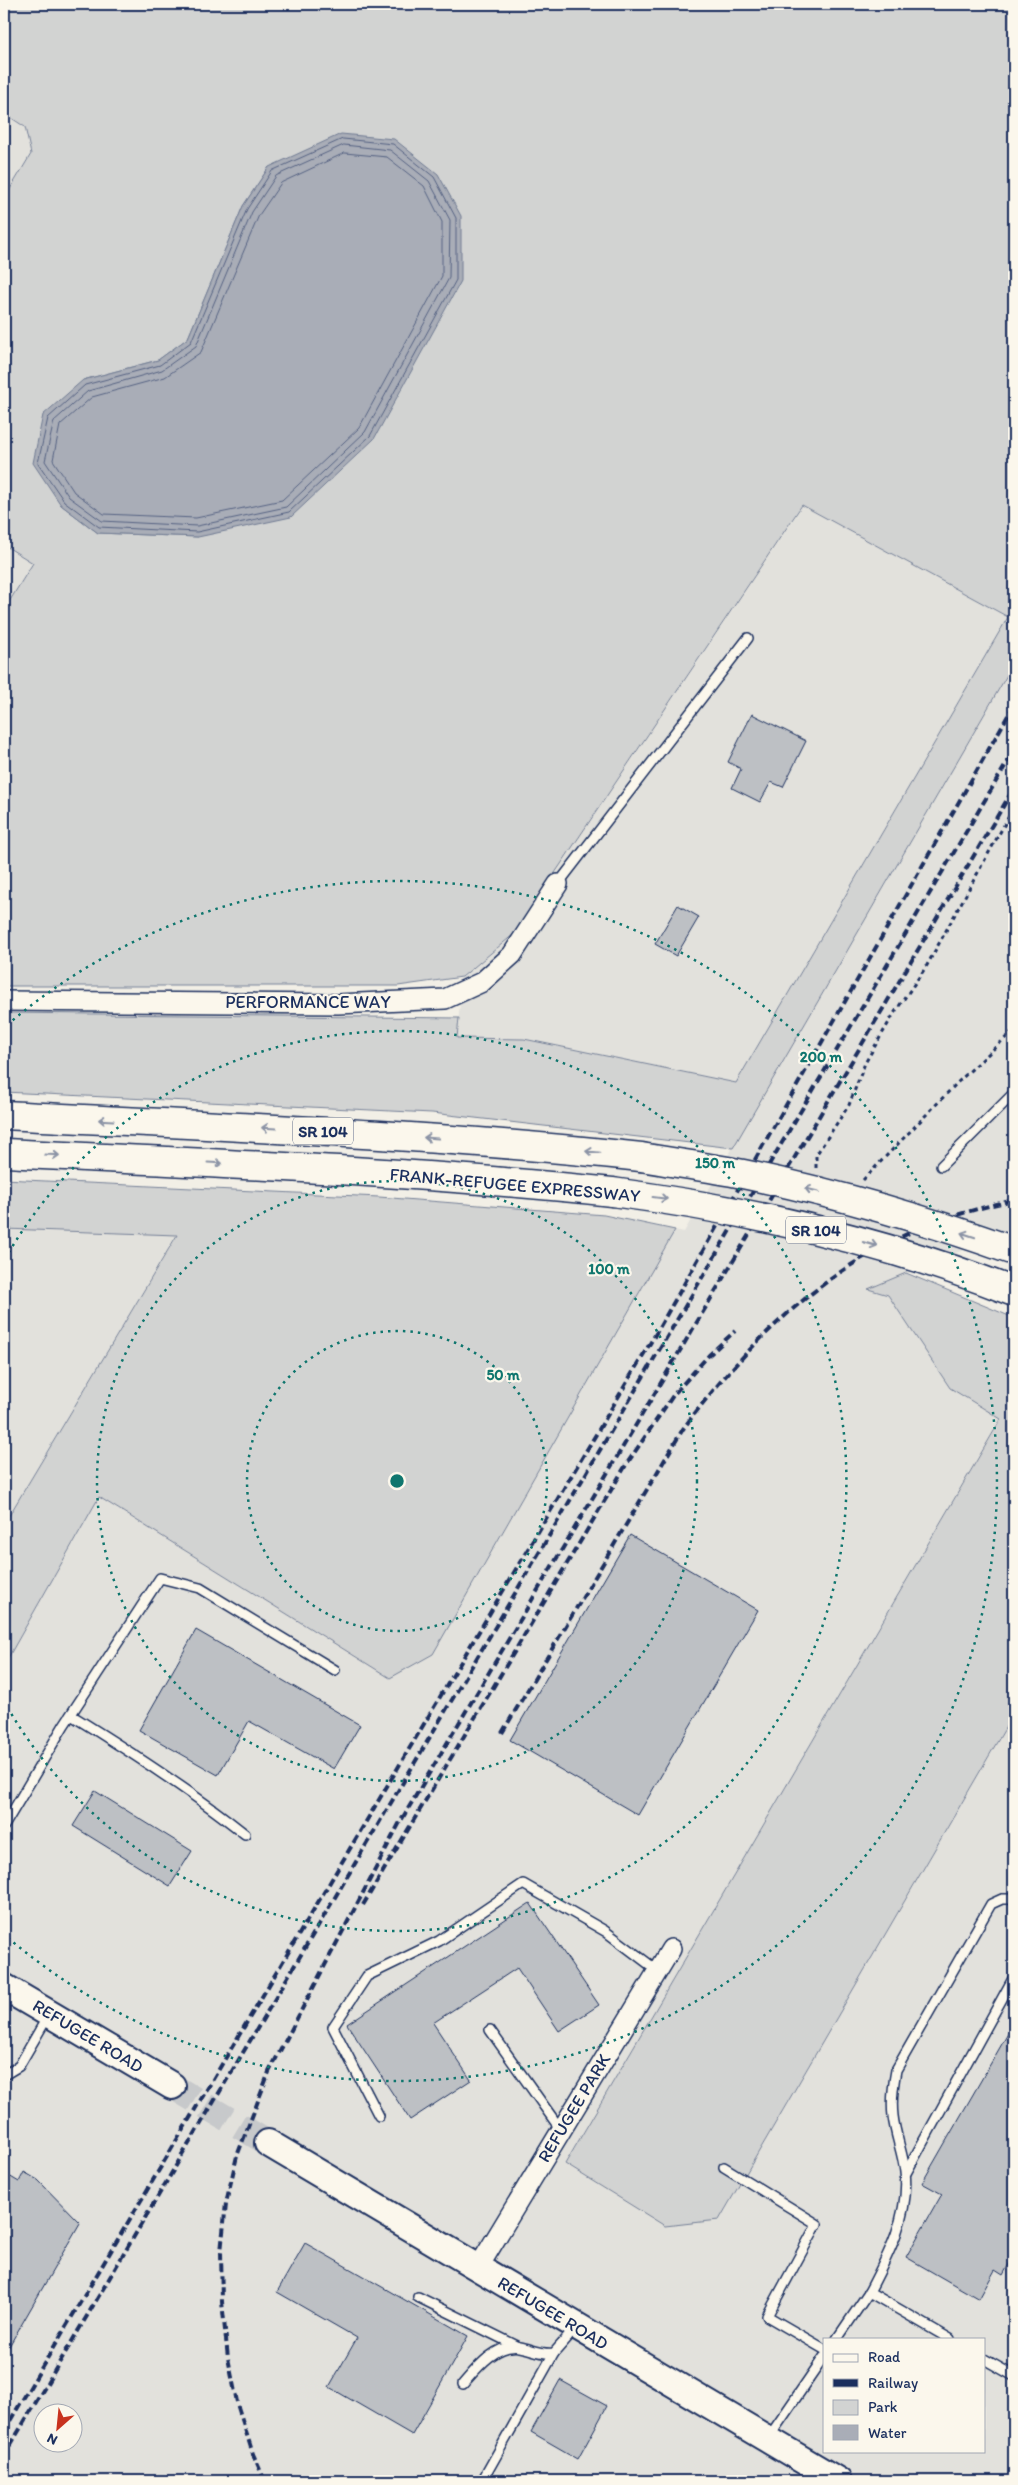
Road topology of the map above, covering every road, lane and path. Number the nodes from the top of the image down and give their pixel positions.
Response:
1 (748, 638) dead end
2 (1014, 807) edge
3 (558, 884) joint
4 (4, 1001) edge
5 (1014, 1030) edge
6 (1014, 1093) edge
7 (4, 1115) edge
8 (4, 1153) edge
9 (941, 1166) dead end
10 (820, 1175) dead end
11 (856, 1184) dead end
12 (1014, 1251) edge
13 (1014, 1292) edge
14 (335, 1670) dead end
15 (71, 1715) junction
16 (4, 1826) edge
17 (244, 1834) dead end
18 (1014, 1899) edge
19 (671, 1949) dead end
20 (658, 1971) junction
21 (1014, 1977) edge
22 (4, 1987) edge
23 (50, 2014) junction
24 (490, 2030) dead end
25 (4, 2075) edge
26 (172, 2086) tunnel mouth
27 (379, 2116) dead end
28 (561, 2130) junction
29 (268, 2143) tunnel mouth
30 (724, 2167) dead end
31 (906, 2173) junction
32 (478, 2268) junction
33 (869, 2292) junction
34 (418, 2297) dead end
35 (577, 2327) junction
36 (838, 2338) edge
37 (948, 2338) edge
38 (517, 2346) junction
39 (823, 2348) edge
40 (554, 2353) junction
41 (823, 2358) edge
42 (986, 2359) edge
43 (1014, 2376) edge
44 (463, 2384) dead end
45 (767, 2439) junction
46 (482, 2481) edge
47 (838, 2481) edge

1 - 3 lane
2 - 10 path
3 - 4 street, PERFORMANCE WAY
5 - 11 path
6 - 9 lane
12 -> 7 highway, SR 104, bridge
8 -> 13 highway, FRANK-REFUGEE EXPRESSWAY / SR 104, bridge
14 - 15 lane
15 - 16 lane
15 - 17 lane
18 - 31 lane
19 - 20 street, REFUGEE PARK
20 - 27 lane
20 - 28 street, REFUGEE PARK
21 - 31 lane
22 - 23 main road, REFUGEE ROAD
23 - 25 lane
23 - 26 main road, REFUGEE ROAD
24 - 28 lane
28 - 32 street, REFUGEE PARK
29 - 32 main road, REFUGEE ROAD
30 - 39 lane
31 - 33 lane
32 - 35 main road, REFUGEE ROAD
33 - 36 lane
33 - 37 lane
34 - 38 lane
35 - 40 lane
35 - 45 main road, REFUGEE ROAD
38 - 40 lane
38 - 44 lane
40 - 46 lane
41 - 45 lane
42 - 43 lane
45 - 47 main road, REFUGEE ROAD

